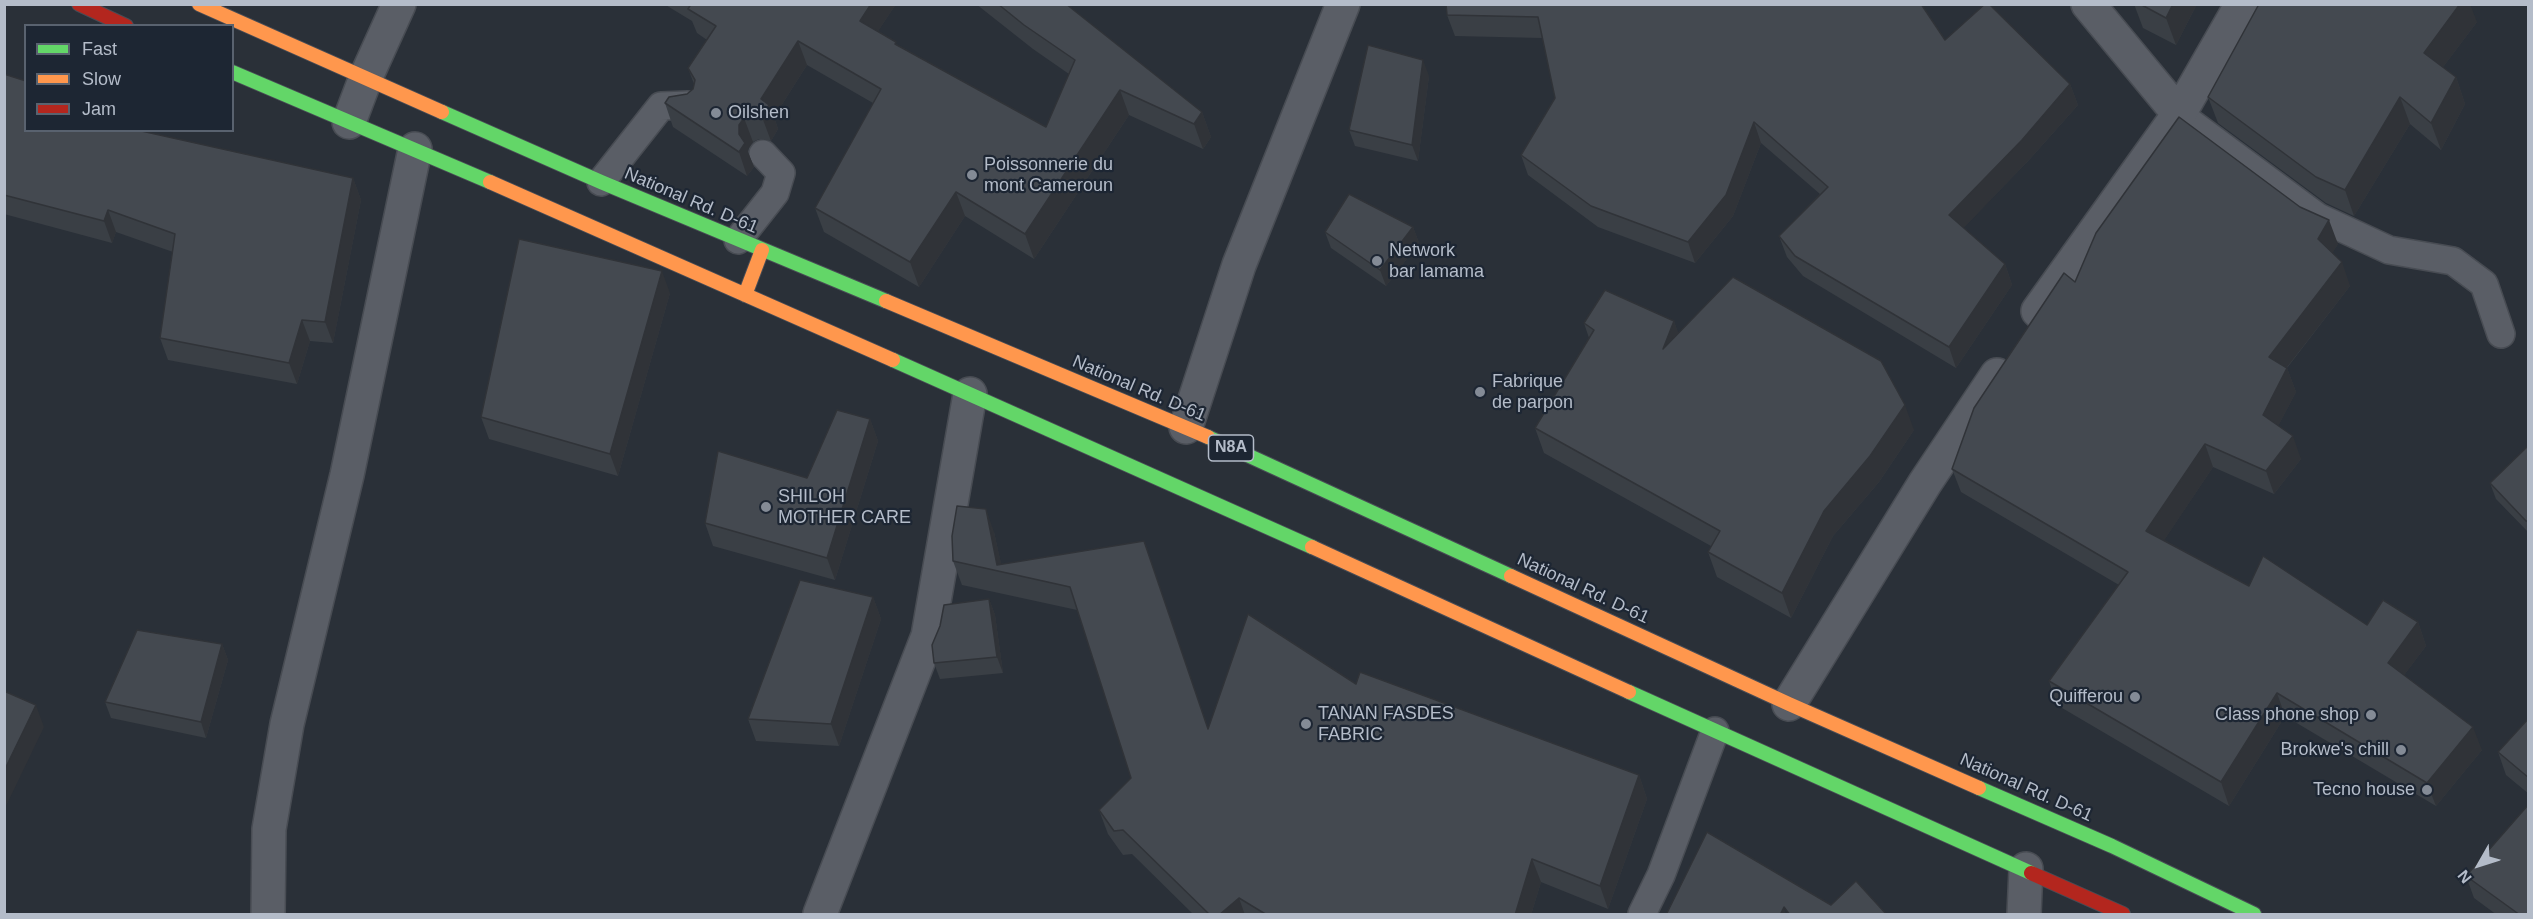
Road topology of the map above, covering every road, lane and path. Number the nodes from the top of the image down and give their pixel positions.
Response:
1 (79, 4) edge
2 (199, 4) edge
3 (399, 4) edge
4 (1343, 4) edge
5 (2088, 4) edge
6 (2242, 4) edge
7 (122, 24) edge
8 (234, 73) edge
9 (366, 77) junction
10 (688, 105) edge
11 (2179, 114) junction
12 (350, 122) junction
13 (415, 149) junction
14 (763, 154) dead end
15 (601, 182) junction
16 (750, 245) junction
17 (745, 295) junction
18 (2500, 334) dead end
19 (970, 394) junction
20 (1186, 427) junction
21 (1789, 704) junction
22 (1715, 731) junction
23 (2026, 869) junction
24 (268, 915) edge
25 (820, 915) edge
26 (1642, 915) edge
27 (2024, 915) edge
28 (2123, 915) edge
29 (2254, 915) edge

1 - 7 main road
2 - 9 main road, National Rd. D-61 / N8A
3 - 9 street
4 - 20 street
5 - 11 street
6 - 11 street
8 - 12 main road
9 - 12 street
9 - 15 main road, National Rd. D-61 / N8A
10 - 15 lane
11 - 18 lane
11 - 21 street
12 - 13 main road
13 - 17 main road
13 - 24 street
14 - 16 lane
15 - 16 main road, National Rd. D-61 / N8A
16 - 17 main road
16 - 20 main road, National Rd. D-61 / N8A
17 - 19 main road
19 - 22 main road
19 - 25 street
20 - 21 main road, National Rd. D-61 / N8A
21 - 29 main road, National Rd. D-61 / N8A
22 - 23 main road
22 - 26 lane
23 - 27 street
23 - 28 main road

